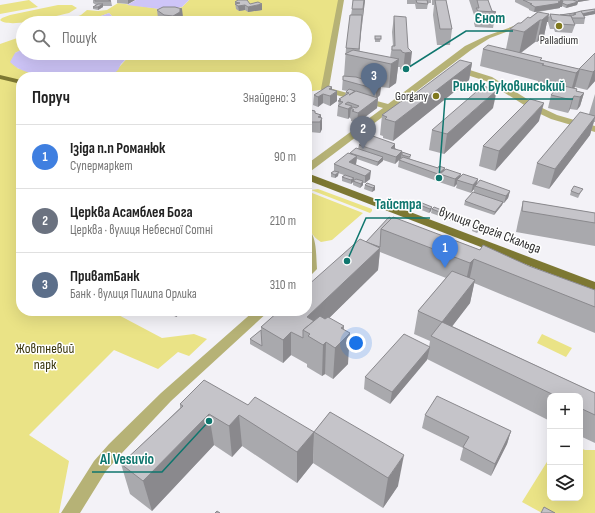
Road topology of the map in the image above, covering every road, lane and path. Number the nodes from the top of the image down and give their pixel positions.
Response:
1 (341, 0) edge
2 (535, 21) edge
3 (447, 66) junction
4 (0, 77) edge
5 (16, 81) edge
6 (390, 107) junction
7 (595, 129) edge
8 (312, 165) edge
9 (312, 178) edge
10 (595, 287) edge
11 (256, 316) edge
12 (70, 513) edge

1 - 6 street
2 - 3 street
3 - 6 street
3 - 7 street
4 - 5 main road
6 - 8 street
9 - 10 main road, вулиця Сергія Скальда
11 - 12 street

